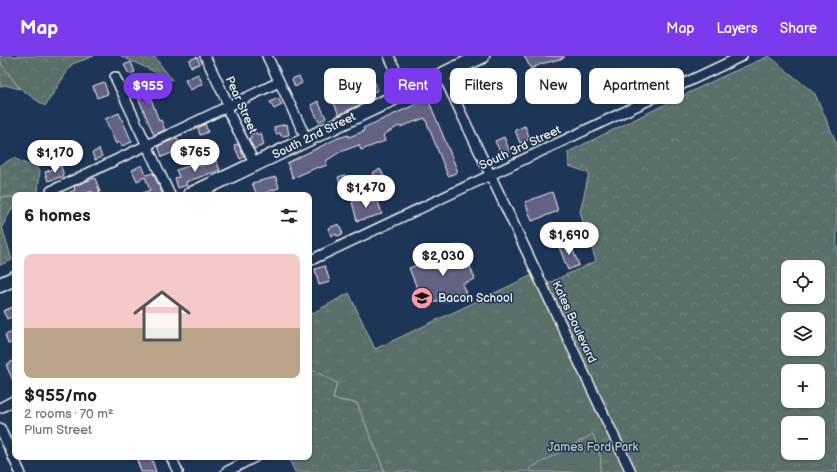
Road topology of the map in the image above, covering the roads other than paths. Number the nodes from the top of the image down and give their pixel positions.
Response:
1 (205, 56) edge
2 (267, 56) edge
3 (389, 56) edge
4 (482, 56) edge
5 (742, 56) edge
6 (395, 68) edge
7 (443, 75) joint
8 (115, 76) dead end
9 (279, 82) junction
10 (384, 103) edge
11 (228, 107) junction
12 (307, 140) junction
13 (147, 145) junction
14 (255, 164) junction
15 (490, 176) junction
16 (51, 191) dead end
17 (169, 192) edge
18 (196, 192) edge
19 (312, 260) edge
20 (12, 279) edge
21 (0, 285) edge
22 (12, 402) edge
23 (0, 408) edge
24 (0, 428) edge
25 (12, 454) edge
26 (15, 460) edge
27 (172, 460) edge
28 (248, 460) edge
29 (20, 472) edge
30 (178, 472) edge
31 (226, 472) edge
32 (631, 472) edge

1 - 11 street, Pear Street
2 - 9 street
3 - 6 street
4 - 7 main road, South 2nd Street
5 - 15 street, South 3rd Street
7 - 15 street, Kates Boulevard
8 - 13 street
9 - 11 street
9 - 12 street
10 - 12 main road, South 2nd Street
11 - 13 street
11 - 14 street, Pear Street
12 - 14 main road, South 2nd Street
13 - 16 street
13 - 17 street
14 - 18 main road, South 2nd Street
15 - 19 street, South 3rd Street
15 - 32 street, Kates Boulevard
20 - 21 main road
22 - 23 street
24 - 25 street
26 - 29 street
27 - 30 street
28 - 31 street

